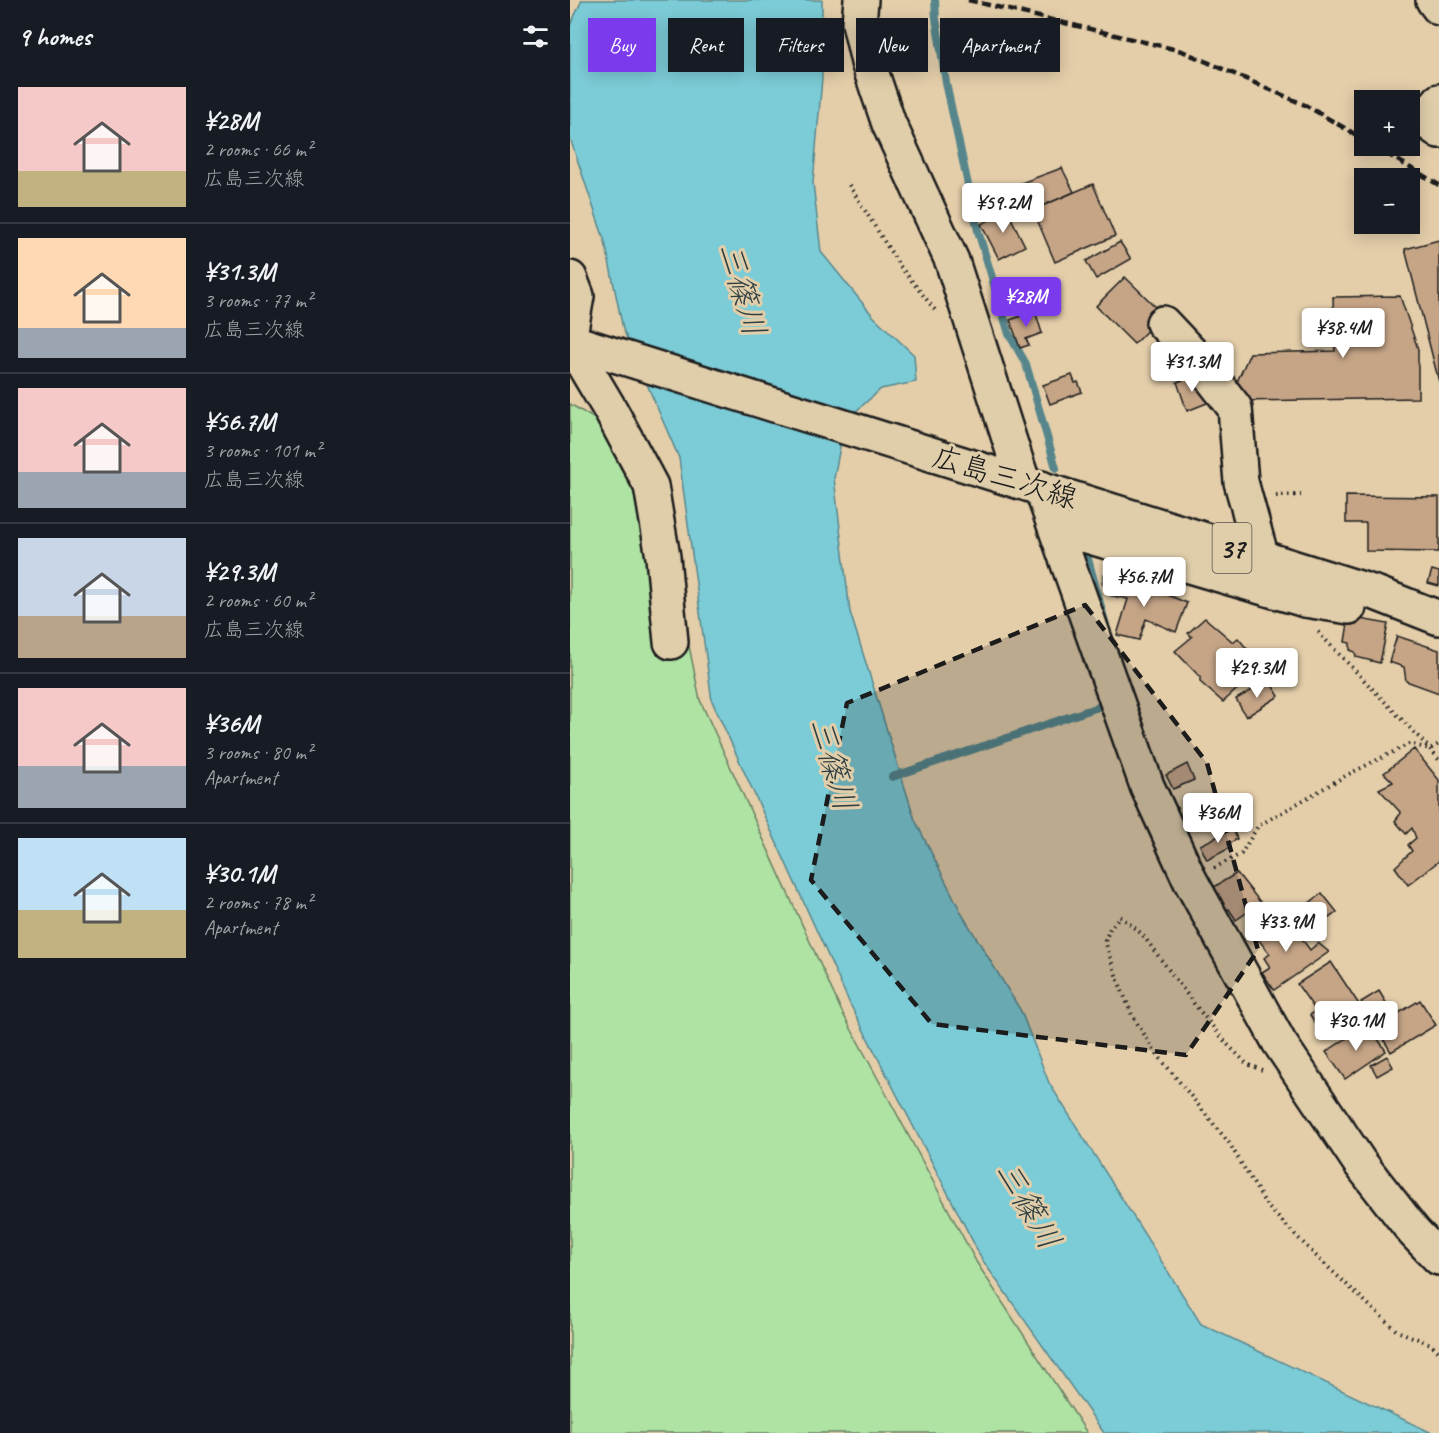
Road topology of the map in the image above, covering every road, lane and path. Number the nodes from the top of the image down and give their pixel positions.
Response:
1 (861, 0) edge
2 (1433, 0) edge
3 (1439, 8) edge
4 (1439, 101) edge
5 (1439, 131) edge
6 (849, 185) dead end
7 (570, 278) edge
8 (936, 312) dead end
9 (1163, 323) dead end
10 (570, 335) edge
11 (570, 341) edge
12 (1256, 429) dead end
13 (1032, 485) junction
14 (1301, 495) dead end
15 (1266, 496) junction
16 (1070, 531) dead end
17 (1273, 561) junction
18 (1305, 600) junction
19 (1348, 607) dead end
20 (1439, 618) edge
21 (1317, 632) dead end
22 (670, 642) dead end
23 (1439, 744) edge
24 (1430, 748) junction
25 (1439, 760) edge
26 (1190, 880) junction
27 (1266, 1072) dead end
28 (1439, 1258) edge
29 (1439, 1352) edge

1 - 13 street
2 - 3 street
4 - 5 street
6 - 8 path
7 - 10 street
9 - 17 street
11 - 13 street, 広島三次線 / 37
11 - 22 street
12 - 15 street
13 - 17 street, 広島三次線 / 37
13 - 26 street
14 - 15 path
15 - 17 street
16 - 18 street
17 - 18 street
17 - 20 street, 広島三次線 / 37
18 - 19 street
21 - 24 path
23 - 24 path
24 - 25 path
24 - 26 path
26 - 28 street
27 - 29 path

